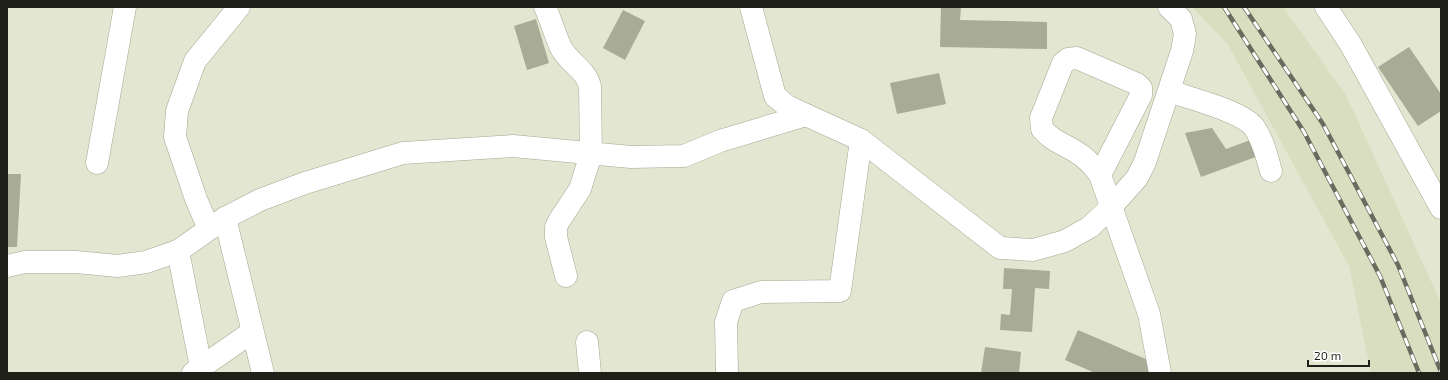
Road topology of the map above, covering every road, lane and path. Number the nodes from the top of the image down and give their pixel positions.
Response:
1 (125, 7) edge
2 (238, 7) edge
3 (545, 7) edge
4 (750, 7) edge
5 (1169, 7) edge
6 (1326, 7) edge
7 (1169, 92) junction
8 (806, 116) junction
9 (862, 140) junction
10 (591, 154) junction
11 (97, 162) dead end
12 (1271, 171) dead end
13 (1100, 175) junction
14 (1112, 206) junction
15 (1441, 208) edge
16 (217, 224) junction
17 (178, 251) junction
18 (7, 266) edge
19 (566, 276) dead end
20 (252, 332) junction
21 (587, 342) dead end
22 (197, 370) edge
23 (263, 373) edge
24 (590, 373) edge
25 (727, 373) edge
26 (1160, 373) edge

1 - 11 street
2 - 16 street
3 - 10 street
4 - 8 street
5 - 7 street
6 - 15 street
7 - 12 street
7 - 14 street
8 - 9 street
8 - 10 street
9 - 14 street
9 - 25 street
10 - 16 street
10 - 19 street
13 - 13 street
13 - 14 street
14 - 26 street
16 - 17 street
16 - 20 street
17 - 18 street
17 - 22 street
20 - 22 street
20 - 23 street
21 - 24 street

